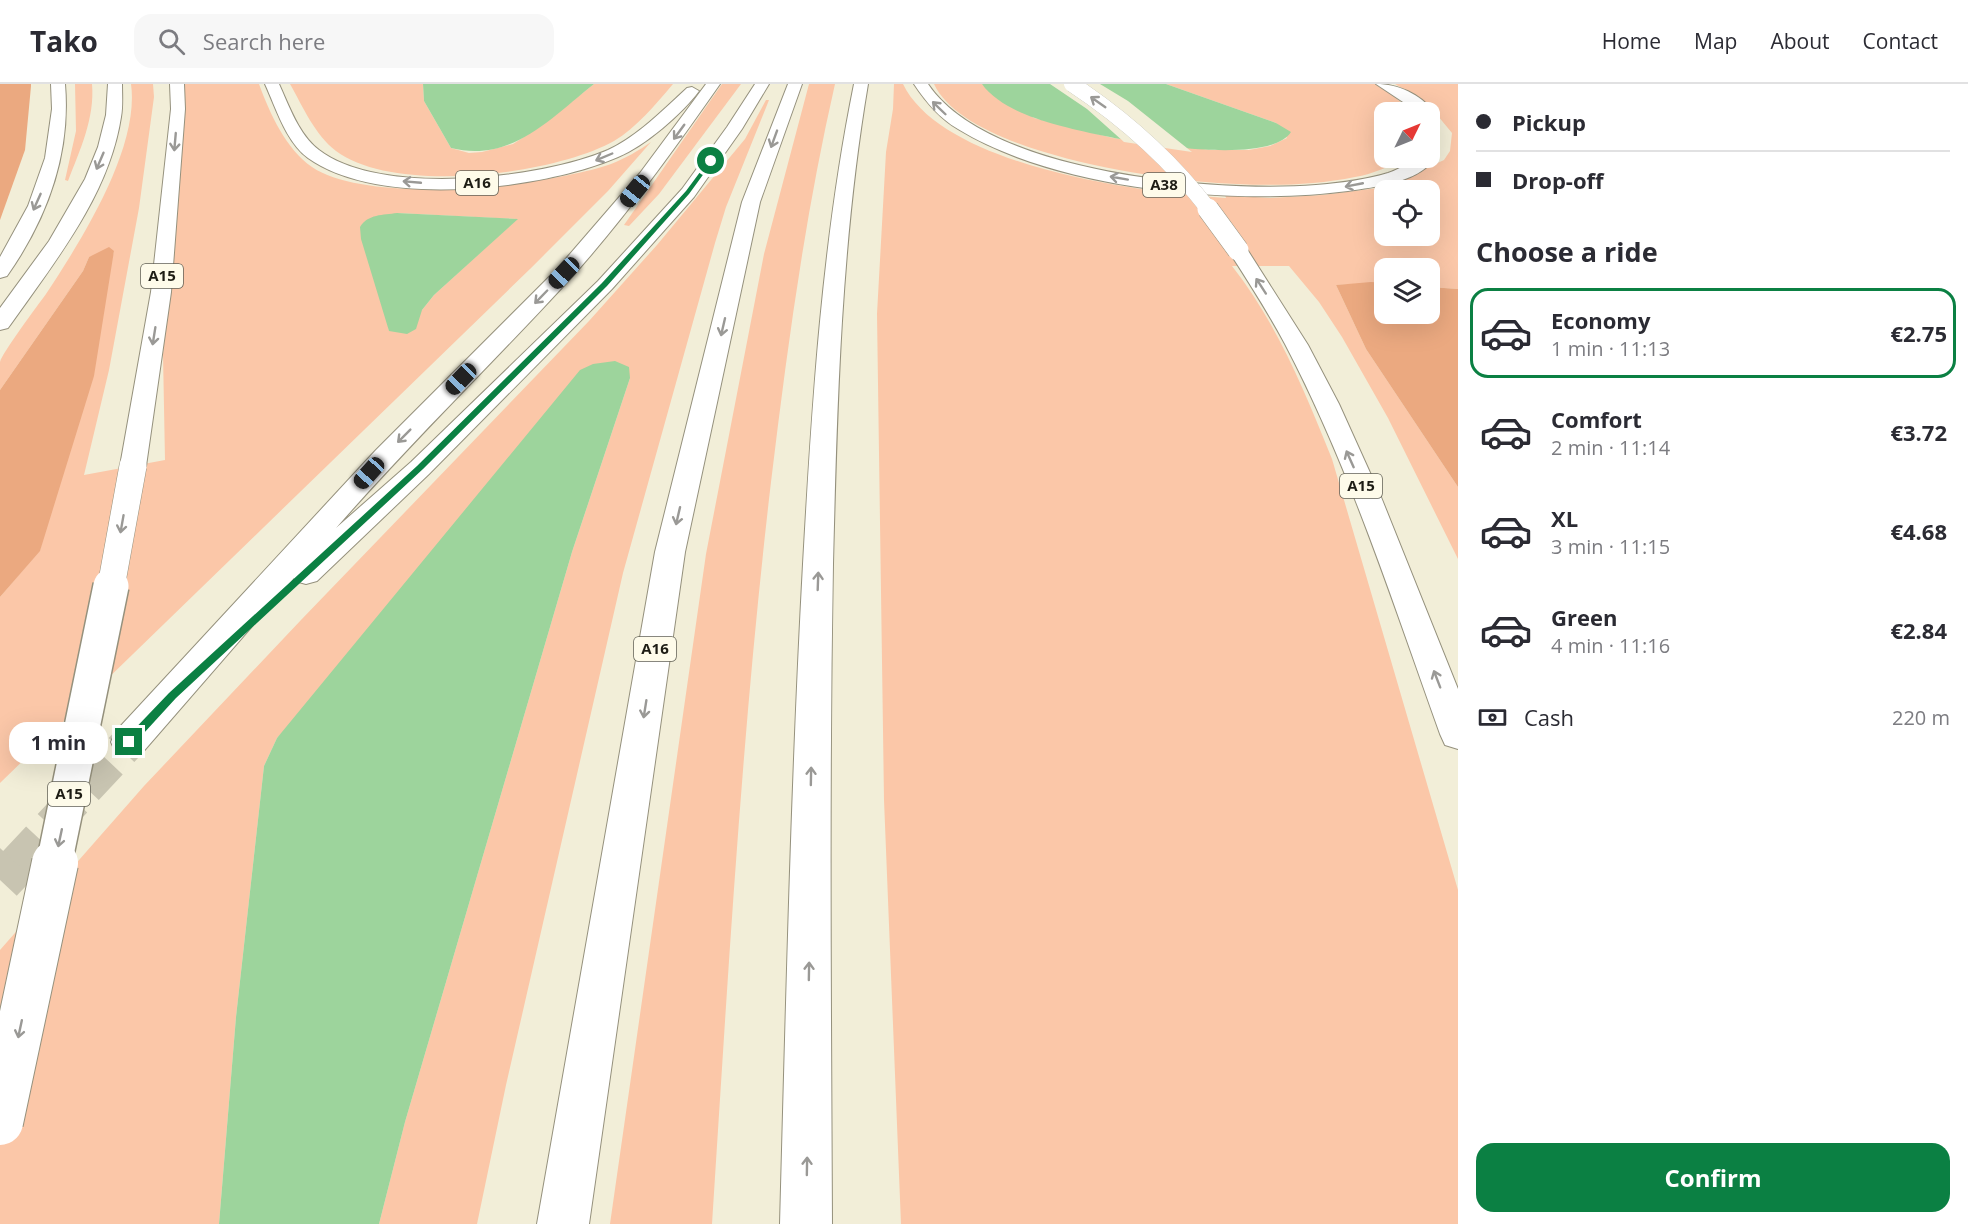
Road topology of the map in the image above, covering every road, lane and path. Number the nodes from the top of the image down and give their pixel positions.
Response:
1 (58, 84) edge
2 (115, 84) edge
3 (177, 84) edge
4 (272, 84) edge
5 (700, 84) edge
6 (713, 84) edge
7 (762, 84) edge
8 (795, 84) edge
9 (861, 84) edge
10 (921, 84) edge
11 (1072, 84) edge
12 (1383, 84) edge
13 (1413, 102) edge
14 (1414, 168) edge
15 (0, 272) edge
16 (0, 323) edge
17 (172, 696) junction
18 (1458, 734) edge
19 (129, 742) tunnel mouth
20 (0, 1122) edge
21 (563, 1224) edge
22 (806, 1224) edge

1 -> 15 highway
2 -> 16 highway
3 -> 20 highway, A15, bridge
5 -> 4 highway, A16
6 -> 17 highway
7 - 17 highway
8 -> 21 highway, A16
22 -> 9 highway
14 -> 10 highway, A38
18 -> 11 highway, A15, bridge
12 - 13 highway
17 - 19 highway

